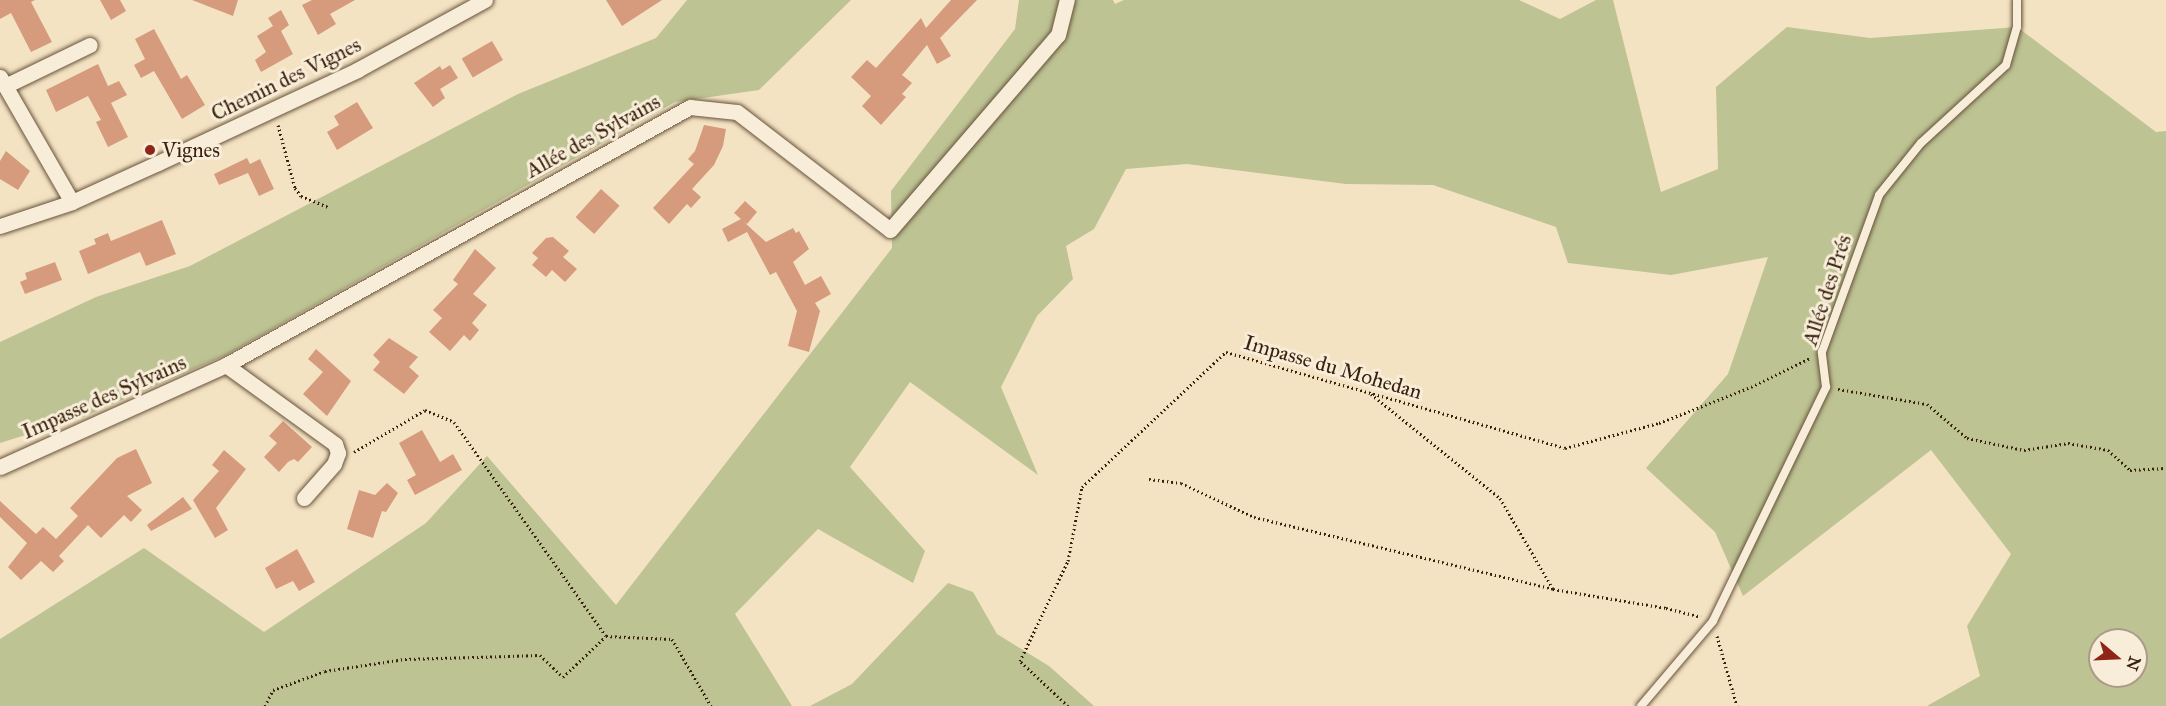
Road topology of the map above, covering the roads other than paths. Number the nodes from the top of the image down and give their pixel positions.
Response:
1 (485, 0) edge
2 (1067, 0) edge
3 (2017, 0) edge
4 (90, 45) dead end
5 (3, 81) edge
6 (72, 202) junction
7 (0, 226) edge
8 (226, 365) junction
9 (0, 467) edge
10 (304, 498) dead end
11 (1641, 706) edge

1 - 6 street, Chemin des Vignes
2 - 8 street, Allée des Sylvains
3 - 11 lane, Allée des Prés
4 - 5 street
5 - 6 street
6 - 7 street, Chemin des Vignes
8 - 9 street, Impasse des Sylvains
8 - 10 street

